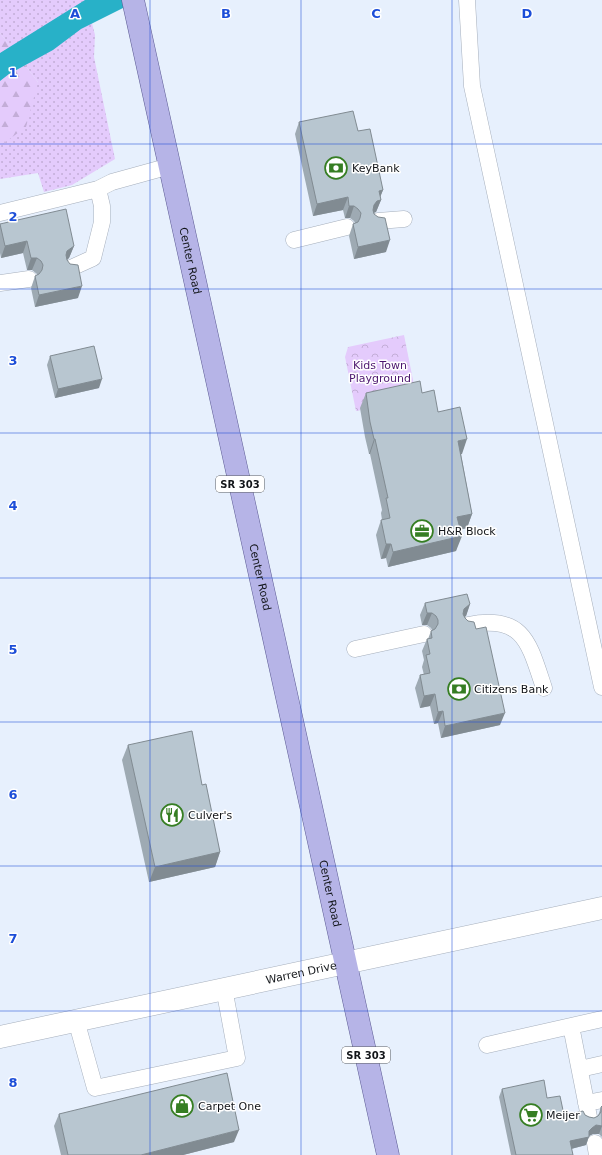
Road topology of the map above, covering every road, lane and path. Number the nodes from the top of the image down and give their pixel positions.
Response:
1 (467, 0) edge
2 (134, 3) edge
3 (170, 166) junction
4 (98, 189) junction
5 (0, 213) edge
6 (404, 219) dead end
7 (378, 221) edge
8 (347, 227) dead end
9 (294, 240) dead end
10 (71, 268) edge
11 (29, 278) dead end
12 (0, 283) edge
13 (468, 625) edge
14 (424, 634) dead end
15 (355, 649) dead end
16 (602, 687) edge
17 (544, 688) dead end
18 (602, 908) edge
19 (346, 962) junction
20 (224, 988) junction
21 (76, 1020) junction
22 (602, 1020) edge
23 (571, 1026) junction
24 (0, 1037) edge
25 (487, 1045) dead end
26 (602, 1064) edge
27 (580, 1070) junction
28 (592, 1107) edge
29 (388, 1155) edge

1 - 16 lane
2 - 3 main road, Center Road / SR 303
3 - 4 lane
3 - 19 main road, Center Road / SR 303
4 - 5 lane
4 - 10 lane
6 - 7 lane
8 - 9 lane
11 - 12 lane
13 - 17 lane
14 - 15 lane
18 - 19 street, Warren Drive
19 - 20 street, Warren Drive
19 - 29 main road, Center Road / SR 303
20 - 21 street, Warren Drive
20 - 21 lane
21 - 24 street, Warren Drive
22 - 23 lane
23 - 25 lane
23 - 27 lane
26 - 27 lane
27 - 28 lane

